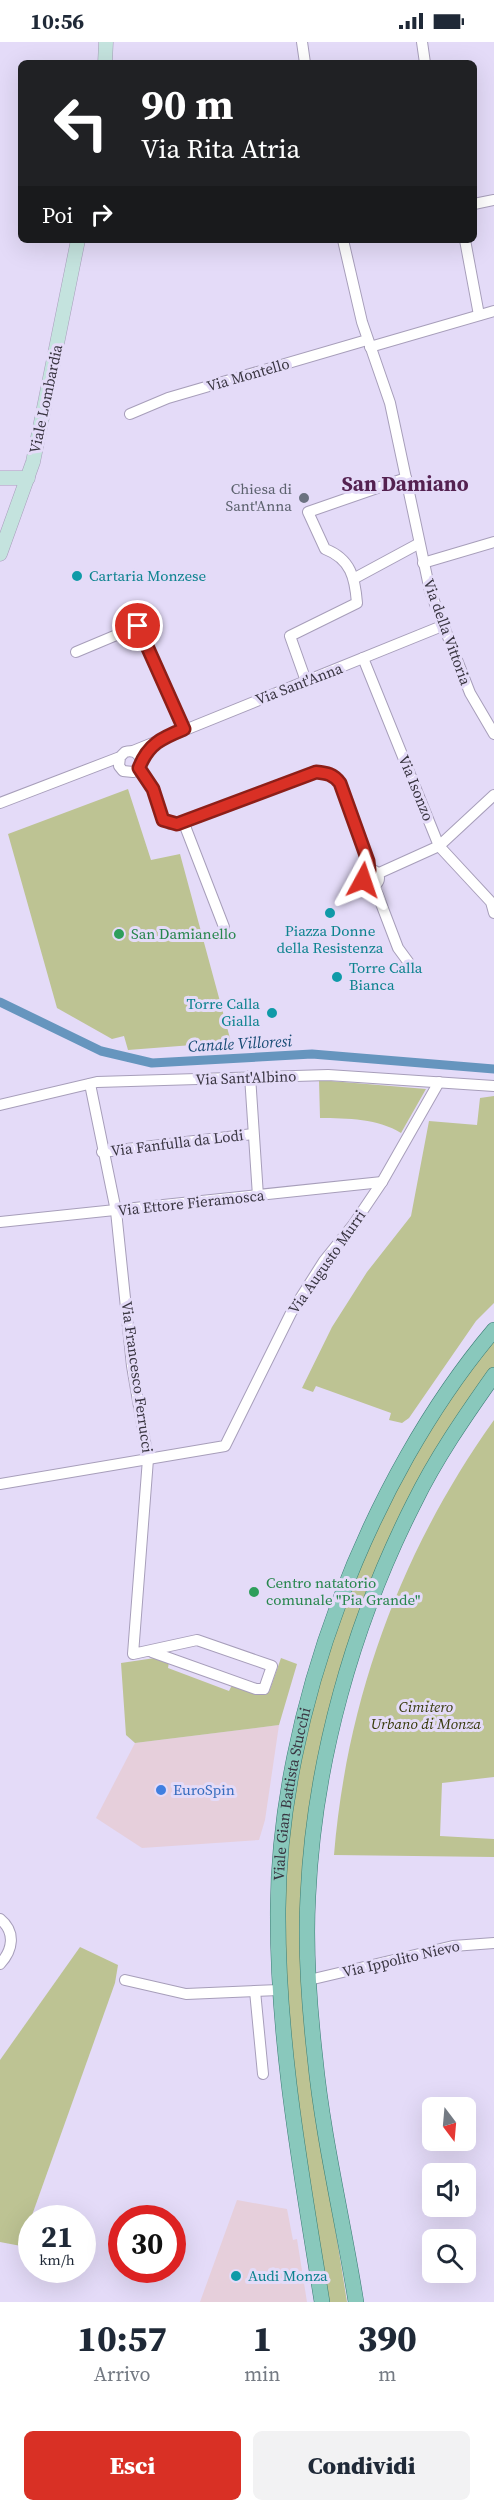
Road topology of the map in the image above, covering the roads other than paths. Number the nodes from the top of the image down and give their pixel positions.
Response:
1 (422, 42) edge
2 (300, 44) edge
3 (303, 60) edge
4 (425, 60) edge
5 (494, 200) edge
6 (477, 203) edge
7 (77, 243) edge
8 (344, 243) edge
9 (466, 243) edge
10 (494, 311) edge
11 (479, 315) junction
12 (369, 344) junction
13 (130, 414) dead end
14 (0, 478) edge
15 (28, 478) junction
16 (406, 478) junction
17 (494, 542) edge
18 (418, 544) junction
19 (0, 554) edge
20 (423, 563) junction
21 (355, 578) junction
22 (442, 626) junction
23 (76, 652) dead end
24 (363, 658) junction
25 (306, 681) junction
26 (184, 729) junction
27 (494, 733) edge
28 (120, 763) junction
29 (138, 765) junction
30 (494, 795) edge
31 (0, 803) edge
32 (183, 821) junction
33 (440, 846) junction
34 (373, 872) junction
35 (492, 908) edge
36 (224, 927) dead end
37 (409, 963) dead end
38 (250, 1076) junction
39 (439, 1082) junction
40 (90, 1084) junction
41 (494, 1086) edge
42 (0, 1105) edge
43 (253, 1134) junction
44 (102, 1152) junction
45 (382, 1182) junction
46 (258, 1196) junction
47 (116, 1211) junction
48 (0, 1222) edge
49 (494, 1330) edge
50 (494, 1375) edge
51 (148, 1459) junction
52 (0, 1484) edge
53 (152, 1652) junction
54 (0, 1918) edge
55 (494, 1943) edge
56 (0, 1964) edge
57 (125, 1980) dead end
58 (309, 1980) junction
59 (279, 1990) junction
60 (255, 1991) junction
61 (263, 2074) dead end
62 (322, 2302) edge
63 (356, 2302) edge

1 - 4 street
2 - 3 street
5 - 6 street
7 - 15 main road, Viale Lombardia
8 - 12 street, Via della Vittoria
9 - 11 street
10 - 11 street, Via Montello
11 - 12 street, Via Montello
12 - 13 street, Via Montello
12 - 16 street, Via della Vittoria
14 - 15 main road
15 - 19 main road, Viale Lombardia
16 - 18 street, Via della Vittoria
16 - 21 street
17 - 20 street
18 - 20 street, Via della Vittoria
18 - 21 street
20 - 22 street, Via della Vittoria
21 - 25 street
22 - 24 street, Via Sant'Anna
22 - 27 street, Via della Vittoria
23 - 26 street
24 - 25 street, Via Sant'Anna
24 - 33 street, Via Isonzo
25 - 26 street, Via Sant'Anna
26 - 29 street, Via Sant'Anna
28 - 29 street
28 - 29 street, Via Sant'Anna
28 - 31 street, Via Sant'Anna
29 - 32 street
30 - 33 street
32 - 34 street
32 - 36 street
33 - 34 street
33 - 35 street, Via Isonzo
34 - 37 street
38 - 39 street, Via Sant'Albino
38 - 40 street, Via Sant'Albino
38 - 43 street
39 - 41 street, Via Sant'Albino
39 - 45 street, Via Augusto Murri
40 - 42 street, Via Sant'Albino
40 - 44 street, Via Francesco Ferrucci
43 - 44 street, Via Fanfulla da Lodi
43 - 46 street
44 - 47 street, Via Francesco Ferrucci
45 - 46 street, Via Ettore Fieramosca
45 - 51 street, Via Augusto Murri
46 - 47 street, Via Ettore Fieramosca
47 - 48 street, Via Ettore Fieramosca
47 - 51 street, Via Francesco Ferrucci
49 - 59 main road, Viale Gian Battista Stucchi
50 - 58 main road, Viale Gian Battista Stucchi
51 - 52 street
51 - 53 street, Via Francesco Ferrucci
53 - 53 street, Via Francesco Ferrucci
54 - 56 street
55 - 58 street, Via Ippolito Nievo
57 - 60 street
58 - 63 main road, Viale Gian Battista Stucchi
59 - 60 street
59 - 62 main road, Viale Gian Battista Stucchi
60 - 61 street

